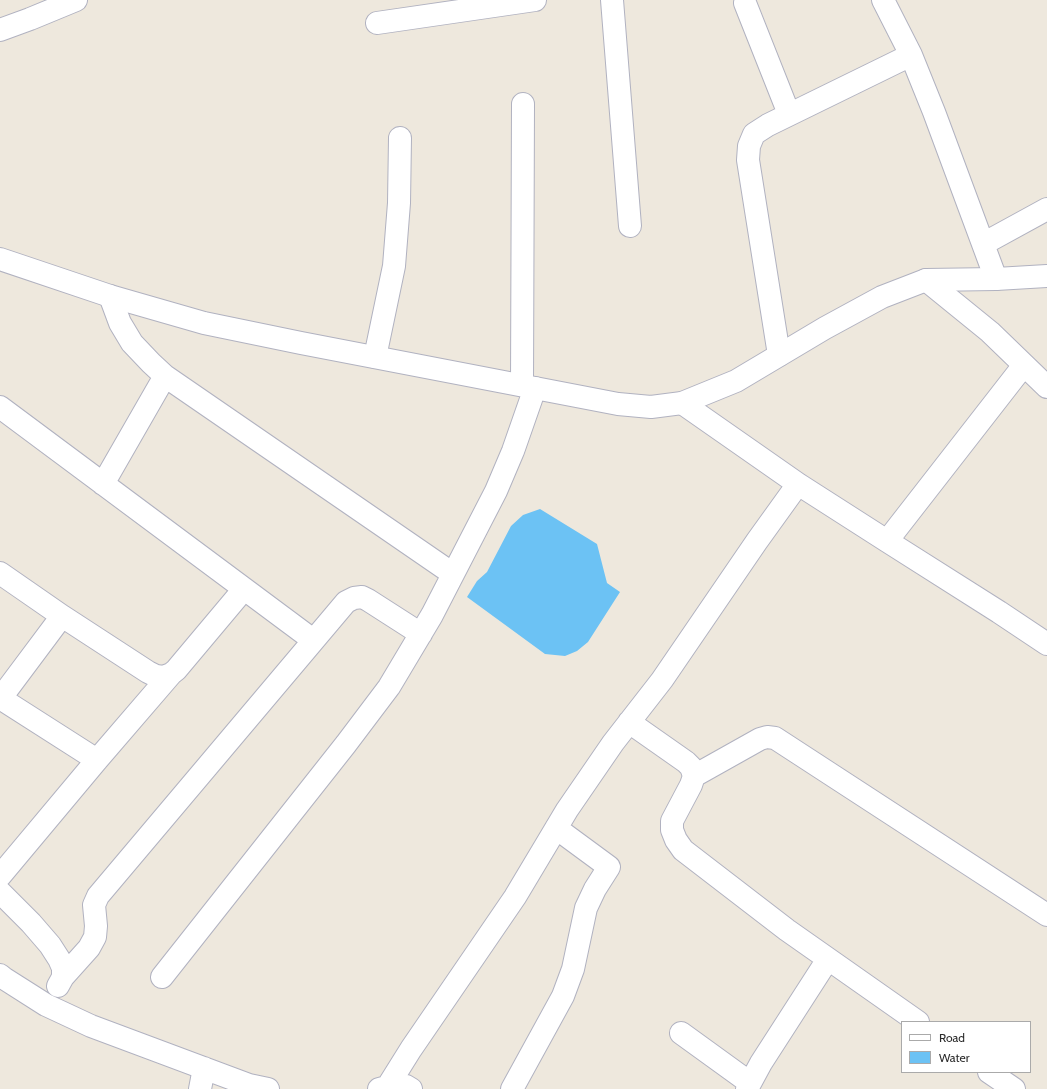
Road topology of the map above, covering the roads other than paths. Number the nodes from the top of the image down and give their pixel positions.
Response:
1 (76, 0) edge
2 (535, 0) edge
3 (612, 0) edge
4 (884, 0) edge
5 (745, 1) edge
6 (377, 23) dead end
7 (0, 30) edge
8 (911, 55) junction
9 (522, 104) dead end
10 (789, 114) junction
11 (400, 138) dead end
12 (1047, 209) edge
13 (630, 226) dead end
14 (983, 244) junction
15 (0, 259) edge
16 (1047, 276) edge
17 (996, 279) junction
18 (926, 280) junction
19 (110, 296) junction
20 (779, 355) junction
21 (375, 357) junction
22 (1024, 365) junction
23 (165, 376) junction
24 (528, 386) junction
25 (1047, 387) edge
26 (682, 403) junction
27 (0, 407) edge
28 (103, 484) junction
29 (798, 484) junction
30 (887, 541) junction
31 (0, 573) edge
32 (453, 574) junction
33 (244, 589) junction
34 (62, 616) junction
35 (421, 634) junction
36 (313, 640) junction
37 (1047, 644) edge
38 (171, 674) junction
39 (0, 699) edge
40 (629, 722) junction
41 (97, 760) junction
42 (694, 776) junction
43 (556, 828) junction
44 (0, 876) edge
45 (0, 892) edge
46 (1047, 915) edge
47 (828, 959) junction
48 (0, 975) edge
49 (63, 977) junction
50 (162, 977) dead end
51 (48, 1007) junction
52 (917, 1021) edge
53 (682, 1034) dead end
54 (990, 1073) edge
55 (202, 1079) edge
56 (749, 1086) edge
57 (384, 1088) edge
58 (268, 1089) edge
59 (411, 1089) edge
60 (512, 1089) edge
61 (1014, 1089) edge

1 - 7 street
2 - 6 street
3 - 13 street
4 - 8 street
5 - 10 street
8 - 10 street
8 - 14 street
9 - 24 street
10 - 20 street
11 - 21 street
12 - 14 street
14 - 17 street
15 - 19 street
16 - 17 street
17 - 18 street
18 - 20 street
18 - 22 street
19 - 21 street
19 - 23 street
20 - 26 street
21 - 24 street
22 - 25 street
22 - 30 street
23 - 28 street
23 - 32 street
24 - 26 street
24 - 32 street
26 - 29 street
27 - 28 street
28 - 33 street
29 - 30 street
29 - 40 street
30 - 37 street
31 - 34 street
32 - 35 street
33 - 36 street
33 - 38 street
34 - 38 street
34 - 39 street
35 - 36 street
35 - 50 street
36 - 49 street
38 - 41 street
39 - 41 street
40 - 42 street
40 - 43 street
41 - 44 street
42 - 46 street
42 - 47 street
43 - 57 street
43 - 60 street
45 - 49 street
47 - 52 street
47 - 56 street
48 - 51 street
49 - 51 street
51 - 55 street
53 - 56 street
54 - 61 street
55 - 58 street
57 - 59 street

